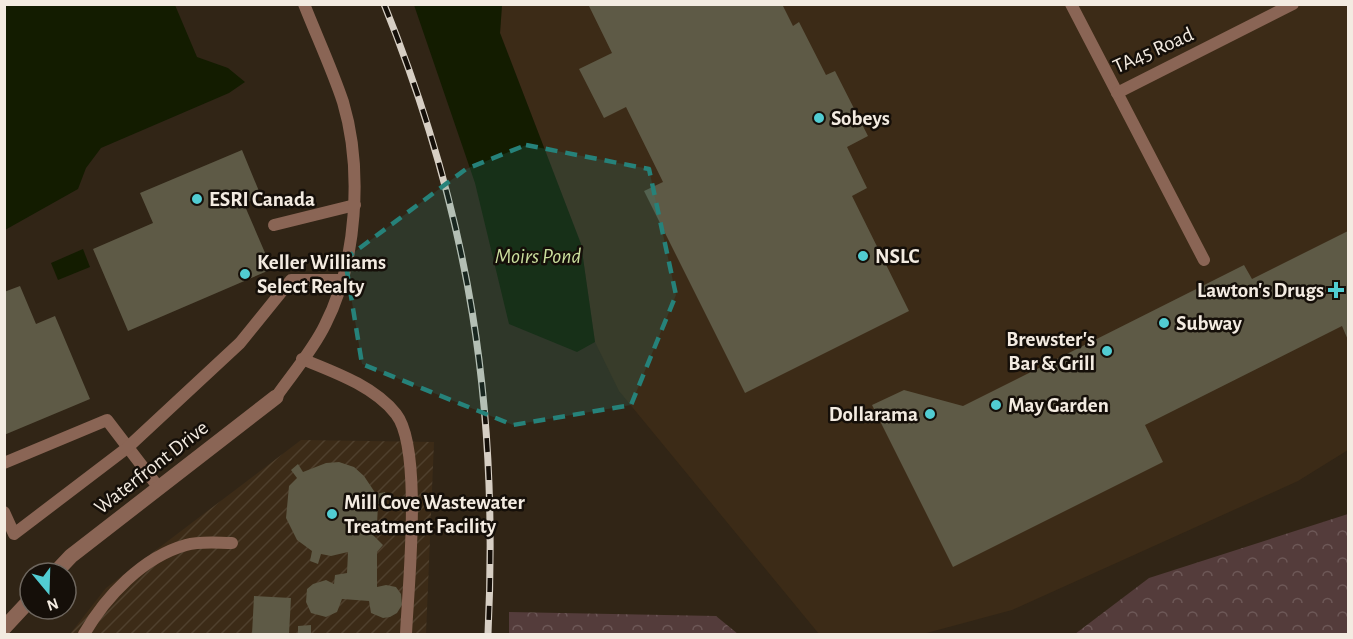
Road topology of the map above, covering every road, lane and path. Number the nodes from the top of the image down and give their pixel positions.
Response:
1 (304, 4) edge
2 (1071, 4) edge
3 (1294, 5) edge
4 (1117, 93) junction
5 (355, 205) junction
6 (274, 225) dead end
7 (1204, 260) dead end
8 (341, 280) junction
9 (302, 359) junction
10 (276, 397) joint
11 (127, 448) junction
12 (4, 463) edge
13 (159, 488) junction
14 (4, 512) edge
15 (232, 543) dead end
16 (66, 561) edge
17 (18, 613) edge
18 (4, 628) edge
19 (84, 634) edge
20 (406, 634) edge

1 - 5 lane
2 - 4 lane, TA45 Road
3 - 4 lane, TA45 Road
4 - 7 lane
5 - 6 lane
5 - 8 lane
8 - 9 lane
8 - 11 lane
9 - 10 lane
9 - 20 lane
10 - 13 street, Waterfront Drive
11 - 12 lane
11 - 13 lane
11 - 14 lane
13 - 16 street, Waterfront Drive
15 - 19 lane
17 - 18 street

